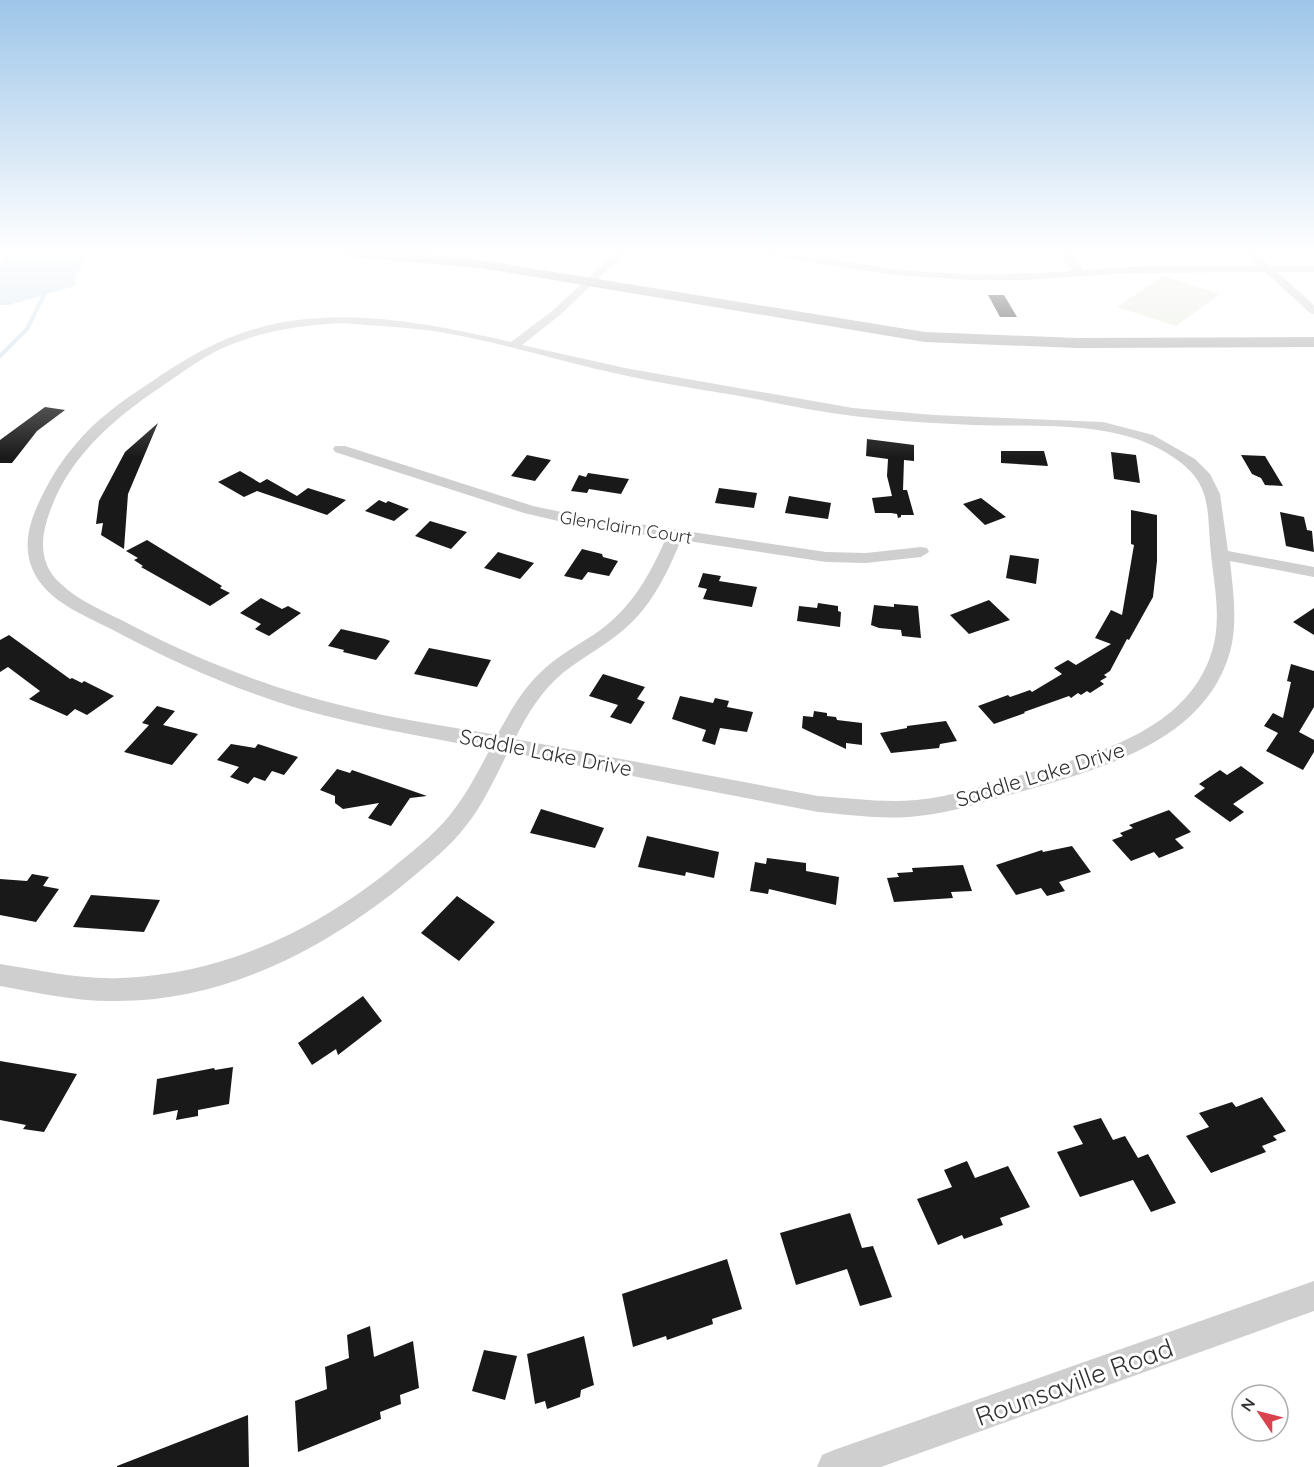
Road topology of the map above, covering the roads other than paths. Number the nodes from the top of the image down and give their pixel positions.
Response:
1 (335, 320) edge
2 (347, 320) edge
3 (546, 320) edge
4 (824, 320) edge
5 (1314, 342) edge
6 (513, 346) junction
7 (340, 449) dead end
8 (675, 535) junction
9 (921, 552) dead end
10 (1220, 554) junction
11 (1314, 572) edge
12 (501, 744) junction
13 (0, 975) edge
14 (1314, 1296) edge
15 (834, 1467) edge

1 - 12 street, Saddle Lake Drive
2 - 6 street, Saddle Lake Drive
3 - 6 street
4 - 5 main road
6 - 10 street, Saddle Lake Drive
7 - 8 street, Glenclairn Court
8 - 9 street, Glenclairn Court
8 - 12 street
10 - 11 street
10 - 12 street, Saddle Lake Drive
12 - 13 street
14 - 15 street, Rounsaville Road

